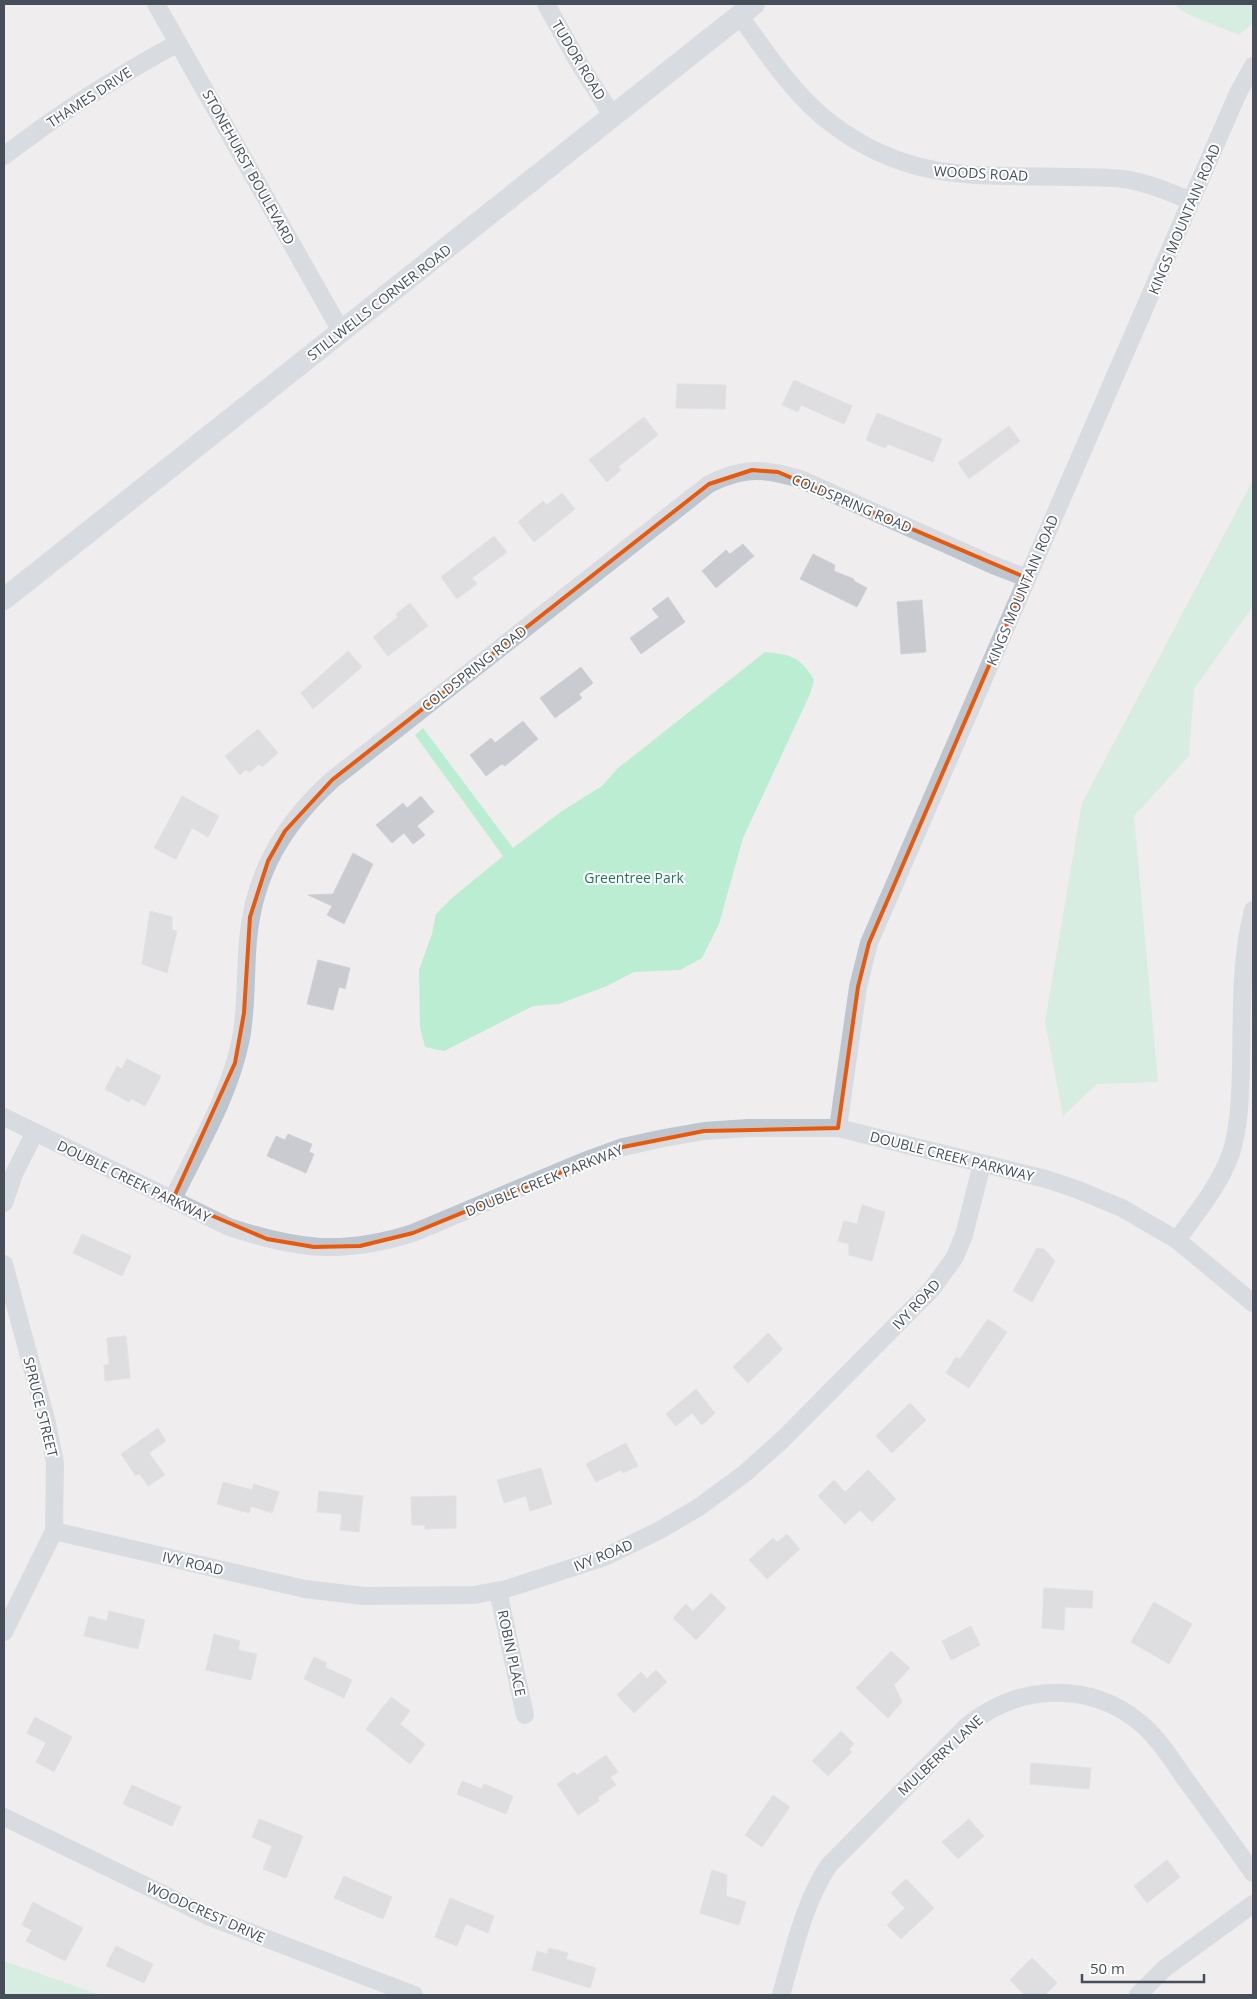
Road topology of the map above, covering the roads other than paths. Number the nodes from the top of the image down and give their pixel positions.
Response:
1 (156, 4) edge
2 (546, 4) edge
3 (746, 10) edge
4 (178, 43) junction
5 (1253, 66) edge
6 (612, 115) junction
7 (4, 156) edge
8 (1191, 201) junction
9 (341, 331) junction
10 (1027, 578) junction
11 (4, 599) edge
12 (1253, 910) edge
13 (4, 1117) edge
14 (838, 1128) junction
15 (35, 1132) junction
16 (982, 1164) junction
17 (173, 1199) junction
18 (4, 1203) edge
19 (1177, 1240) junction
20 (4, 1264) edge
21 (1253, 1303) edge
22 (54, 1531) junction
23 (498, 1591) junction
24 (4, 1632) edge
25 (525, 1715) dead end
26 (4, 1816) edge
27 (1253, 1873) edge
28 (1253, 1904) edge
29 (414, 1995) edge
30 (781, 1995) edge
31 (1138, 1995) edge

1 - 4 street, STONEHURST BOULEVARD
2 - 6 street, TUDOR ROAD
3 - 6 street, STILLWELLS CORNER ROAD
3 - 8 street, WOODS ROAD
4 - 7 street, THAMES DRIVE
4 - 9 street, STONEHURST BOULEVARD
5 - 8 street, KINGS MOUNTAIN ROAD
6 - 9 street, STILLWELLS CORNER ROAD
8 - 10 street, KINGS MOUNTAIN ROAD
9 - 11 street, STILLWELLS CORNER ROAD
10 - 14 street, KINGS MOUNTAIN ROAD
10 - 17 street, COLDSPRING ROAD
12 - 19 street
13 - 15 street, DOUBLE CREEK PARKWAY
14 - 16 street, DOUBLE CREEK PARKWAY
14 - 17 street, DOUBLE CREEK PARKWAY
15 - 17 street, DOUBLE CREEK PARKWAY
15 - 18 street
16 - 19 street, DOUBLE CREEK PARKWAY
16 - 23 street, IVY ROAD
19 - 21 street, DOUBLE CREEK PARKWAY
20 - 22 street, SPRUCE STREET
22 - 23 street, IVY ROAD
22 - 24 street, SPRUCE STREET
23 - 25 street, ROBIN PLACE
26 - 29 street, WOODCREST DRIVE
27 - 30 street, MULBERRY LANE
28 - 31 street

